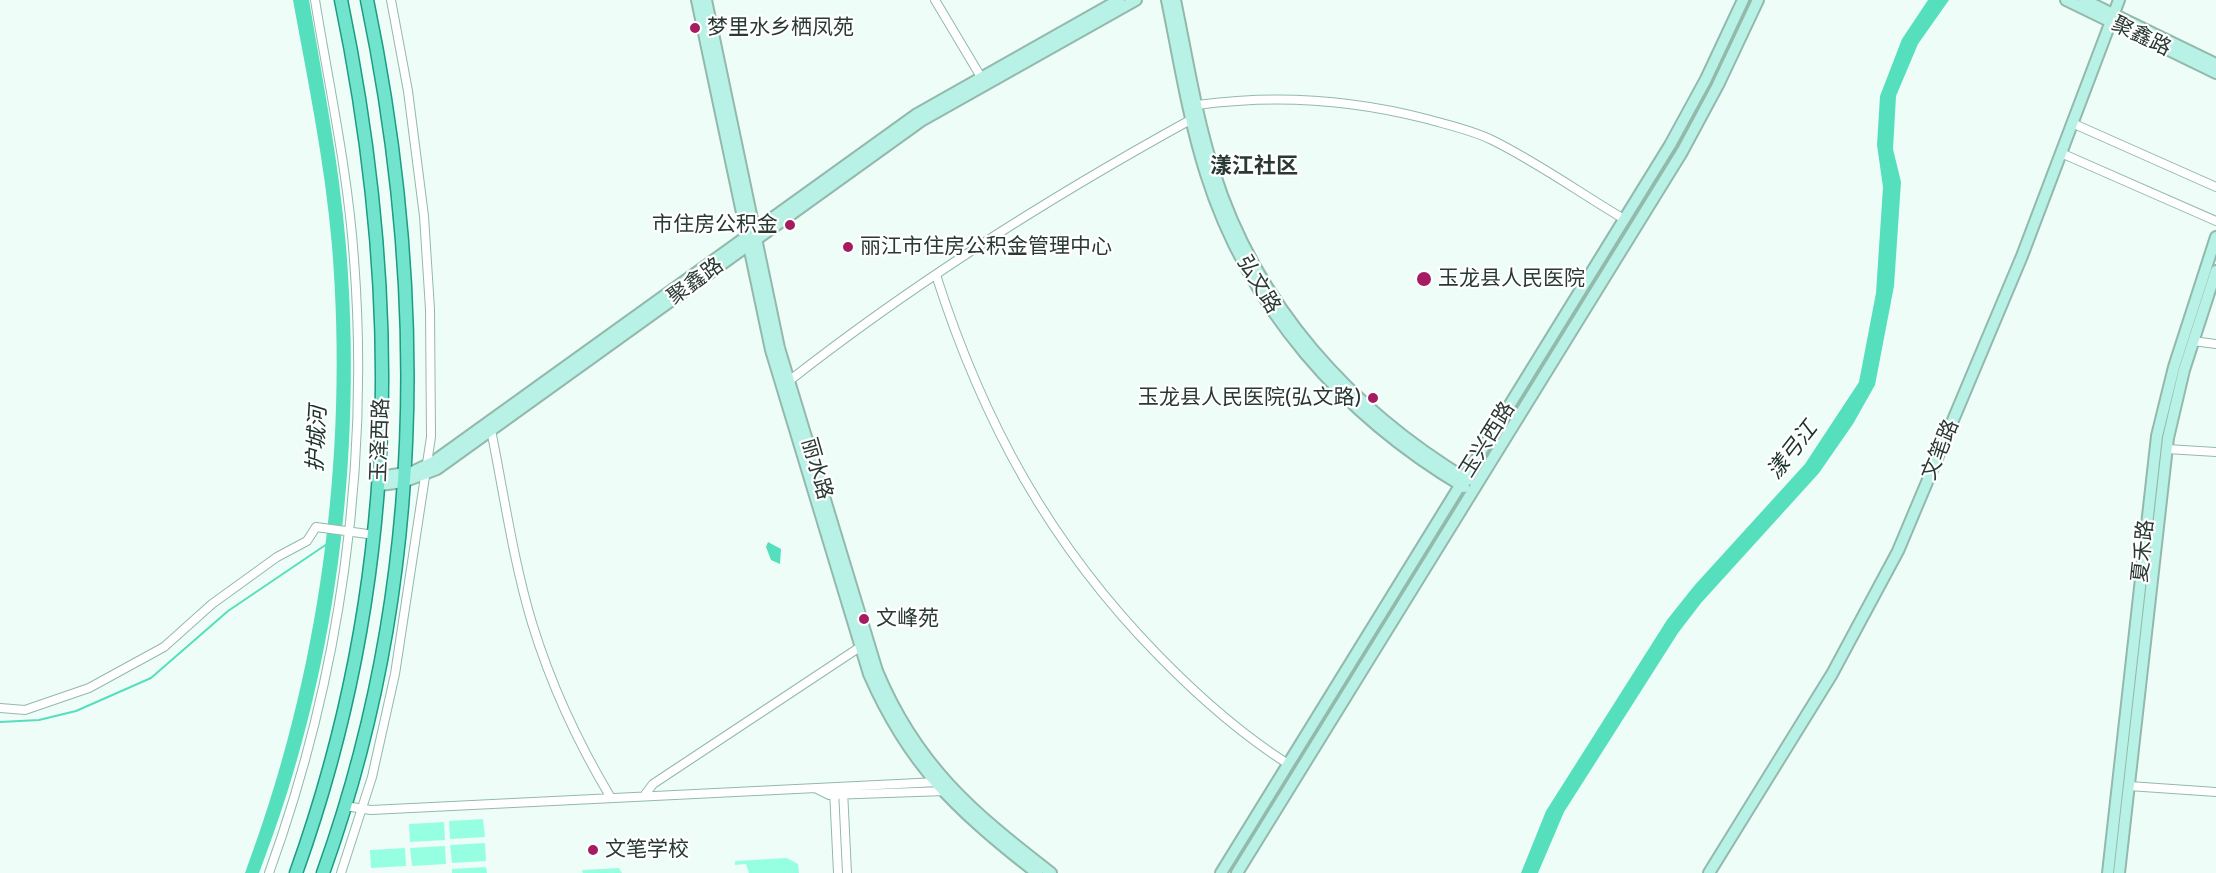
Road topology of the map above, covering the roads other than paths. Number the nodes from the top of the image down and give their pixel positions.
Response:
1 (315, 0) edge
2 (340, 0) edge
3 (367, 0) edge
4 (390, 0) edge
5 (698, 0) edge
6 (706, 0) edge
7 (935, 0) edge
8 (1119, 0) edge
9 (1136, 0) edge
10 (1167, 0) edge
11 (1175, 0) edge
12 (1743, 0) edge
13 (1758, 0) edge
14 (2066, 0) edge
15 (2084, 0) edge
16 (2119, 0) edge
17 (2112, 18) junction
18 (2216, 64) edge
19 (2216, 74) edge
20 (981, 77) junction
21 (1197, 105) junction
22 (1192, 119) junction
23 (2072, 123) junction
24 (2061, 153) junction
25 (2216, 187) edge
26 (1624, 219) junction
27 (2216, 221) edge
28 (751, 237) junction
29 (2216, 237) edge
30 (2216, 271) edge
31 (936, 275) junction
32 (2193, 341) junction
33 (2216, 344) edge
34 (789, 381) junction
35 (491, 430) junction
36 (2167, 449) junction
37 (2216, 452) edge
38 (426, 470) junction
39 (406, 477) junction
40 (380, 481) junction
41 (1462, 481) junction
42 (1474, 488) junction
43 (348, 531) junction
44 (375, 535) junction
45 (860, 647) junction
46 (0, 708) edge
47 (1288, 764) junction
48 (843, 785) junction
49 (834, 786) junction
50 (945, 786) junction
51 (2129, 786) junction
52 (817, 789) junction
53 (2216, 792) edge
54 (834, 795) junction
55 (844, 795) junction
56 (644, 796) junction
57 (611, 798) junction
58 (345, 806) junction
59 (362, 810) junction
60 (269, 873) edge
61 (296, 873) edge
62 (323, 873) edge
63 (342, 873) edge
64 (838, 873) edge
65 (847, 873) edge
66 (1037, 873) edge
67 (1051, 873) edge
68 (1221, 873) edge
69 (1237, 873) edge
70 (1709, 873) edge
71 (2108, 873) edge
72 (2119, 873) edge

1 - 43 street
2 - 40 main road, 玉泽西路
3 - 39 main road, 玉泽西路
4 - 38 street
5 - 28 street, 丽水路
6 - 28 street, 丽水路
7 - 20 street
8 - 20 street, 聚鑫路
9 - 28 street, 聚鑫路
10 - 22 street, 弘文路
11 - 21 street, 弘文路
12 - 26 street, 玉兴西路
13 - 42 street, 玉兴西路
14 - 17 street, 聚鑫路
15 - 17 street, 聚鑫路
16 - 17 street, 文笔路
17 - 18 street, 聚鑫路
17 - 19 street, 聚鑫路
17 - 23 street, 文笔路
20 - 28 street, 聚鑫路
21 - 26 street
21 - 41 street, 弘文路
22 - 31 street
22 - 41 street, 弘文路
23 - 24 street, 文笔路
23 - 25 street
24 - 27 street
24 - 70 street, 文笔路
26 - 41 street, 玉兴西路
28 - 34 street, 丽水路
28 - 35 street, 聚鑫路
28 - 38 street, 聚鑫路
28 - 45 street, 丽水路
29 - 71 street, 夏禾路
30 - 32 street, 夏禾路
31 - 34 street
31 - 47 street
32 - 33 street
32 - 36 street, 夏禾路
34 - 50 street, 丽水路
35 - 38 street, 聚鑫路
35 - 57 street
36 - 37 street
36 - 51 street, 夏禾路
38 - 39 street, 聚鑫路
38 - 59 street
39 - 40 street, 聚鑫路
39 - 58 main road, 玉泽西路
40 - 44 main road, 玉泽西路
41 - 42 street, 弘文路
41 - 47 street, 玉兴西路
42 - 69 street, 玉兴西路
43 - 44 street
43 - 46 street
43 - 60 street
44 - 61 main road, 玉泽西路
45 - 50 street, 丽水路
45 - 56 street
47 - 68 street, 玉兴西路
48 - 49 street
48 - 50 street
48 - 55 street
49 - 52 street
49 - 54 street
50 - 55 street
50 - 66 street, 丽水路
50 - 67 street, 丽水路
51 - 53 street
51 - 72 street, 夏禾路
52 - 54 street
52 - 56 street
54 - 55 street
54 - 64 street
55 - 65 street
56 - 57 street
57 - 59 street
58 - 59 street
58 - 62 main road, 玉泽西路
59 - 63 street

